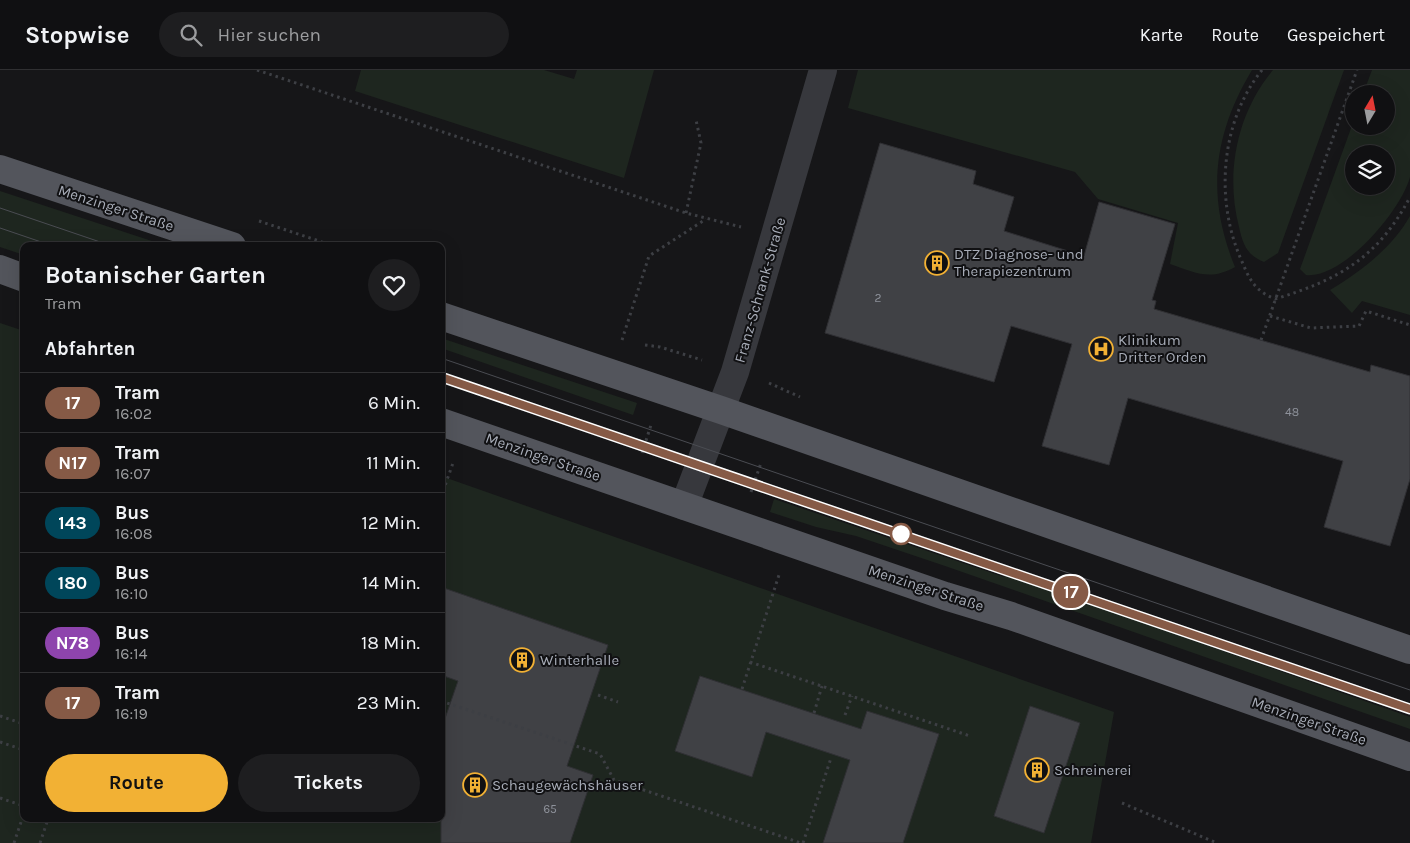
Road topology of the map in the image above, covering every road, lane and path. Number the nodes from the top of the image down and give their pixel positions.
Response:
1 (257, 70) edge
2 (823, 70) edge
3 (1262, 70) edge
4 (1357, 70) edge
5 (696, 120) dead end
6 (0, 169) edge
7 (1410, 197) edge
8 (686, 212) junction
9 (707, 218) junction
10 (776, 236) junction
11 (220, 242) edge
12 (0, 269) edge
13 (20, 276) edge
14 (1275, 299) junction
15 (1270, 316) junction
16 (445, 317) edge
17 (1410, 325) edge
18 (1262, 340) dead end
19 (621, 342) dead end
20 (677, 352) dead end
21 (786, 389) dead end
22 (663, 391) junction
23 (721, 410) junction
24 (445, 423) edge
25 (772, 429) junction
26 (454, 460) dead end
27 (445, 486) edge
28 (630, 488) junction
29 (684, 506) junction
30 (740, 525) junction
31 (780, 572) dead end
32 (1410, 650) edge
33 (750, 662) junction
34 (822, 686) junction
35 (742, 689) dead end
36 (598, 695) dead end
37 (852, 696) junction
38 (445, 702) edge
39 (618, 702) dead end
40 (814, 713) dead end
41 (845, 715) dead end
42 (0, 716) edge
43 (20, 723) edge
44 (970, 736) dead end
45 (0, 742) edge
46 (20, 749) edge
47 (1410, 757) edge
48 (830, 758) dead end
49 (0, 798) edge
50 (1122, 803) dead end
51 (20, 805) edge
52 (21, 822) edge
53 (47, 822) edge
54 (14, 843) edge
55 (40, 843) edge
56 (802, 843) edge
57 (1217, 843) edge

1 - 8 path
2 - 10 street, Franz-Schrank-Straße
3 - 14 path
4 - 14 path
5 - 8 path
6 - 11 main road, Menzinger Straße
7 - 14 path
8 - 9 path
9 - 10 path
9 - 19 path
10 - 23 street, Franz-Schrank-Straße
12 - 13 main road
14 - 15 path
15 - 17 path
15 - 18 path
16 - 22 main road
20 - 22 path
21 - 25 path
22 - 23 main road
22 - 28 path
23 - 25 main road
23 - 29 street, Franz-Schrank-Straße
24 - 28 main road, Menzinger Straße
25 - 30 path
25 - 32 main road
26 - 27 path
28 - 29 main road, Menzinger Straße
29 - 30 main road, Menzinger Straße
30 - 47 main road, Menzinger Straße
31 - 33 path
33 - 34 path
33 - 35 path
34 - 37 path
34 - 40 path
36 - 39 path
37 - 41 path
37 - 44 path
38 - 56 path
42 - 43 path
45 - 46 path
48 - 56 path
49 - 51 path
50 - 57 path
52 - 54 path
53 - 55 path

